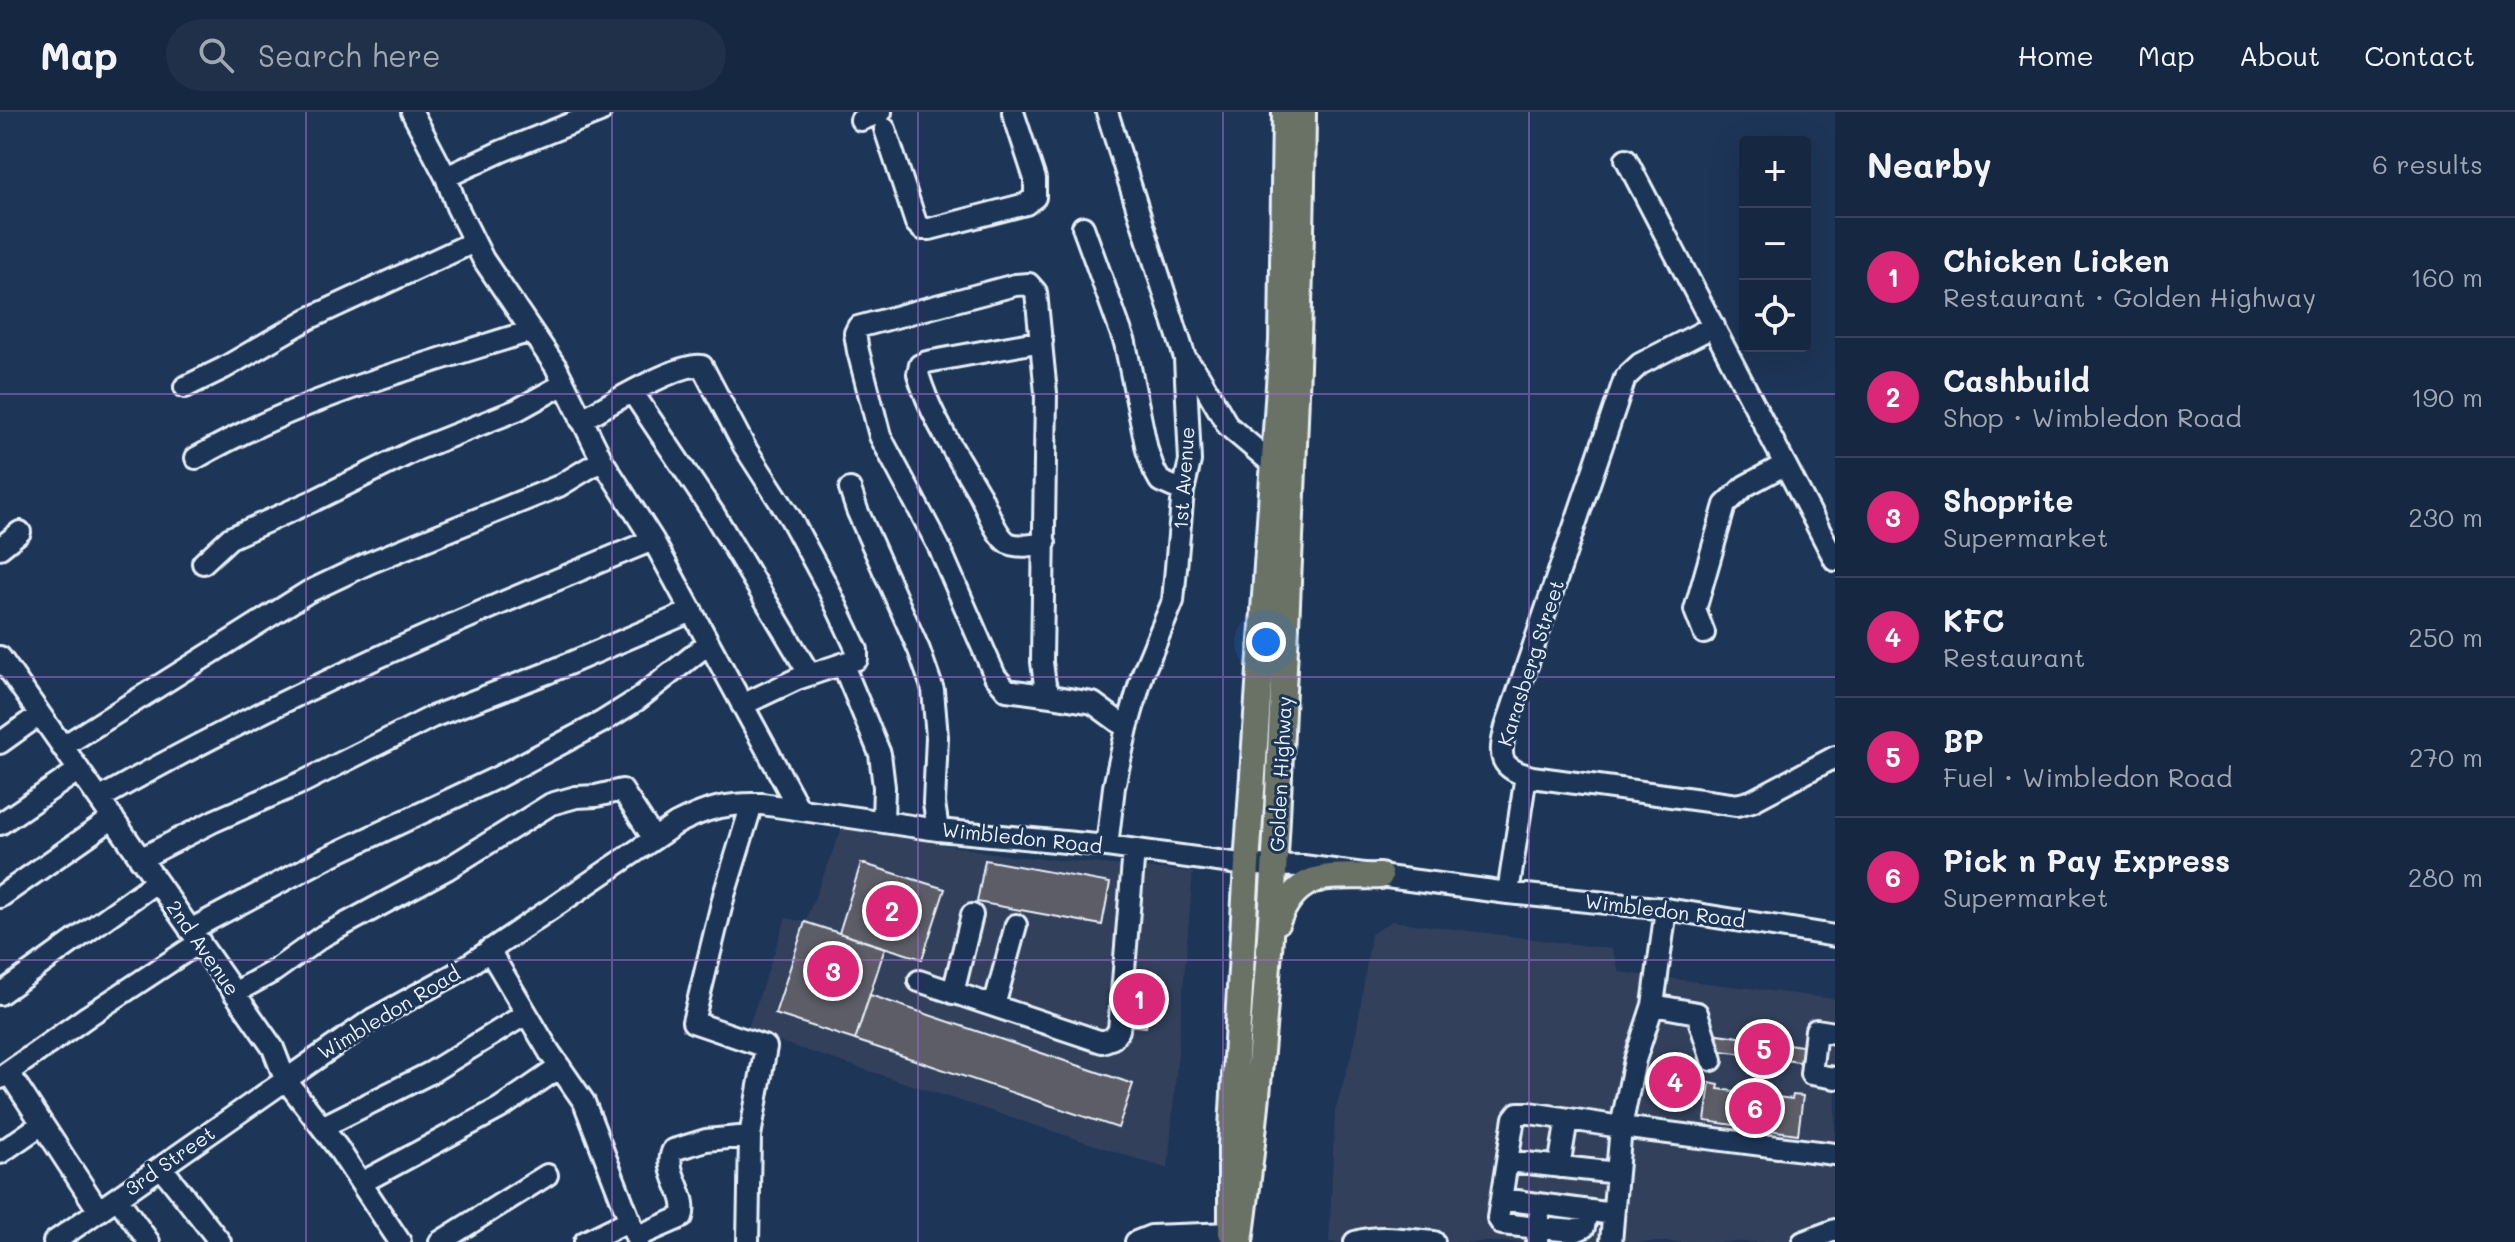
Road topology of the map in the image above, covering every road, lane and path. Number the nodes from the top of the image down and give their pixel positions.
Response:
1 (412, 112) edge
2 (600, 112) edge
3 (1013, 112) edge
4 (1107, 112) edge
5 (1285, 112) edge
6 (1303, 112) edge
7 (861, 120) dead end
8 (883, 120) edge
9 (1626, 159) dead end
10 (446, 177) junction
11 (1083, 227) dead end
12 (474, 242) junction
13 (1714, 326) junction
14 (531, 331) junction
15 (1042, 341) junction
16 (1185, 358) junction
17 (564, 384) junction
18 (185, 387) dead end
19 (633, 393) junction
20 (581, 420) junction
21 (196, 458) dead end
22 (602, 460) junction
23 (1274, 465) junction
24 (1784, 465) junction
25 (850, 489) dead end
26 (1183, 491) junction
27 (20, 532) dead end
28 (653, 540) junction
29 (1045, 543) junction
30 (0, 548) edge
31 (1835, 560) edge
32 (203, 563) dead end
33 (692, 611) junction
34 (1704, 633) dead end
35 (709, 643) junction
36 (0, 657) edge
37 (843, 665) junction
38 (810, 675) junction
39 (1051, 696) junction
40 (742, 705) junction
41 (39, 715) junction
42 (1127, 728) junction
43 (0, 743) edge
44 (62, 747) junction
45 (1835, 757) edge
46 (79, 770) junction
47 (1526, 775) junction
48 (99, 799) junction
49 (752, 804) junction
50 (799, 809) junction
51 (113, 818) junction
52 (883, 821) junction
53 (0, 824) edge
54 (938, 830) junction
55 (654, 839) junction
56 (1107, 846) junction
57 (1134, 850) junction
58 (140, 859) junction
59 (1247, 865) junction
60 (1276, 865) junction
61 (1380, 876) junction
62 (156, 882) junction
63 (1508, 893) junction
64 (0, 897) edge
65 (1666, 909) junction
66 (972, 915) dead end
67 (1016, 925) dead end
68 (195, 936) junction
69 (1835, 936) edge
70 (1270, 938) junction
71 (489, 950) junction
72 (919, 981) dead end
73 (234, 993) junction
74 (953, 993) junction
75 (0, 994) edge
76 (1653, 1005) junction
77 (994, 1006) junction
78 (526, 1014) junction
79 (1835, 1033) edge
80 (1712, 1060) dead end
81 (560, 1067) junction
82 (4, 1076) edge
83 (1835, 1078) edge
84 (285, 1079) junction
85 (1567, 1119) junction
86 (42, 1124) junction
87 (322, 1127) junction
88 (1621, 1127) junction
89 (750, 1136) junction
90 (1835, 1148) edge
91 (0, 1153) edge
92 (1834, 1156) edge
93 (1508, 1161) junction
94 (1559, 1167) junction
95 (162, 1168) junction
96 (1617, 1173) junction
97 (547, 1175) dead end
98 (361, 1183) junction
99 (118, 1199) junction
100 (1502, 1199) junction
101 (1540, 1205) junction
102 (99, 1211) junction
103 (1587, 1211) junction
104 (1613, 1214) junction
105 (1835, 1230) edge
106 (635, 1233) edge
107 (1538, 1235) edge
108 (67, 1239) edge
109 (1234, 1239) edge
110 (149, 1242) edge
111 (220, 1242) edge
112 (400, 1242) edge
113 (440, 1242) edge
114 (585, 1242) edge
115 (748, 1242) edge
116 (1136, 1242) edge
117 (1355, 1242) edge
118 (1434, 1242) edge
119 (1611, 1242) edge
120 (1803, 1242) edge

1 - 10 street
2 - 10 street
3 - 8 street
4 - 16 street, 1st Avenue
5 - 23 main road, Golden Highway
6 - 60 main road, Golden Highway
7 - 8 street
9 - 13 street
10 - 12 street
11 - 26 street
12 - 14 street
12 - 18 street
13 - 24 street
13 - 47 street, Karasberg Street
14 - 17 street
14 - 21 street
15 - 29 street
15 - 29 street
15 - 39 street
16 - 23 street
16 - 26 street, 1st Avenue
17 - 20 street
17 - 32 street
19 - 20 street
19 - 37 street
19 - 38 street
20 - 22 street
22 - 28 street
22 - 44 street
23 - 59 main road, Golden Highway
24 - 31 street
24 - 34 street
25 - 54 street
26 - 42 street, 1st Avenue
27 - 30 street
28 - 33 street
28 - 48 street
29 - 39 street
33 - 35 street
33 - 58 street
35 - 40 street
35 - 68 street
36 - 41 street, 2nd Avenue
37 - 38 street
37 - 52 street
38 - 40 street
39 - 42 street
40 - 50 street
41 - 43 street
41 - 44 street, 2nd Avenue
42 - 56 street, 1st Avenue
44 - 46 street, 2nd Avenue
45 - 47 street, Karasberg Street
46 - 48 street, 2nd Avenue
46 - 53 street
47 - 63 street
48 - 51 street, 2nd Avenue
49 - 50 street, Wimbledon Road
49 - 55 street, Wimbledon Road
49 - 89 street
50 - 52 street, Wimbledon Road
51 - 58 street, 2nd Avenue
51 - 64 street
52 - 54 street, Wimbledon Road
54 - 56 street, Wimbledon Road
55 - 71 street, Wimbledon Road
55 - 73 street
56 - 57 street, Wimbledon Road
57 - 59 street, Wimbledon Road
57 - 77 street
58 - 62 street, 2nd Avenue
59 - 60 street, Wimbledon Road
59 - 109 main road, Golden Highway
60 - 61 street, Wimbledon Road
60 - 70 main road, Golden Highway
61 - 63 street, Wimbledon Road
61 - 70 main road
62 - 68 street, 2nd Avenue
62 - 75 street
63 - 65 street, Wimbledon Road
65 - 69 street, Wimbledon Road
65 - 76 street
66 - 74 street
67 - 77 street
68 - 73 street, 2nd Avenue
68 - 82 street
70 - 109 main road, Golden Highway
71 - 78 street
71 - 84 street, Wimbledon Road
72 - 74 street
73 - 84 street, 2nd Avenue
74 - 77 street
76 - 80 street
76 - 88 street
78 - 81 street
78 - 87 street
79 - 83 street
81 - 98 street
81 - 106 street
82 - 86 street
84 - 87 street, 2nd Avenue
84 - 95 street, 3rd Street
85 - 88 street
85 - 93 street
85 - 94 street
86 - 91 street
86 - 102 street
87 - 98 street, 2nd Avenue
88 - 92 street
88 - 96 street
89 - 106 street
89 - 115 street
90 - 92 street
93 - 94 street
93 - 100 street
94 - 96 street
95 - 99 street, 3rd Street
95 - 111 street
96 - 104 street
97 - 113 street
98 - 112 street, 2nd Avenue
99 - 102 street, 3rd Street
99 - 110 street
100 - 101 street
100 - 107 street
101 - 103 street
101 - 107 street
102 - 108 street, 3rd Street
103 - 104 street
103 - 107 street
104 - 119 street
105 - 120 street
106 - 114 street
109 - 116 street
117 - 118 street

